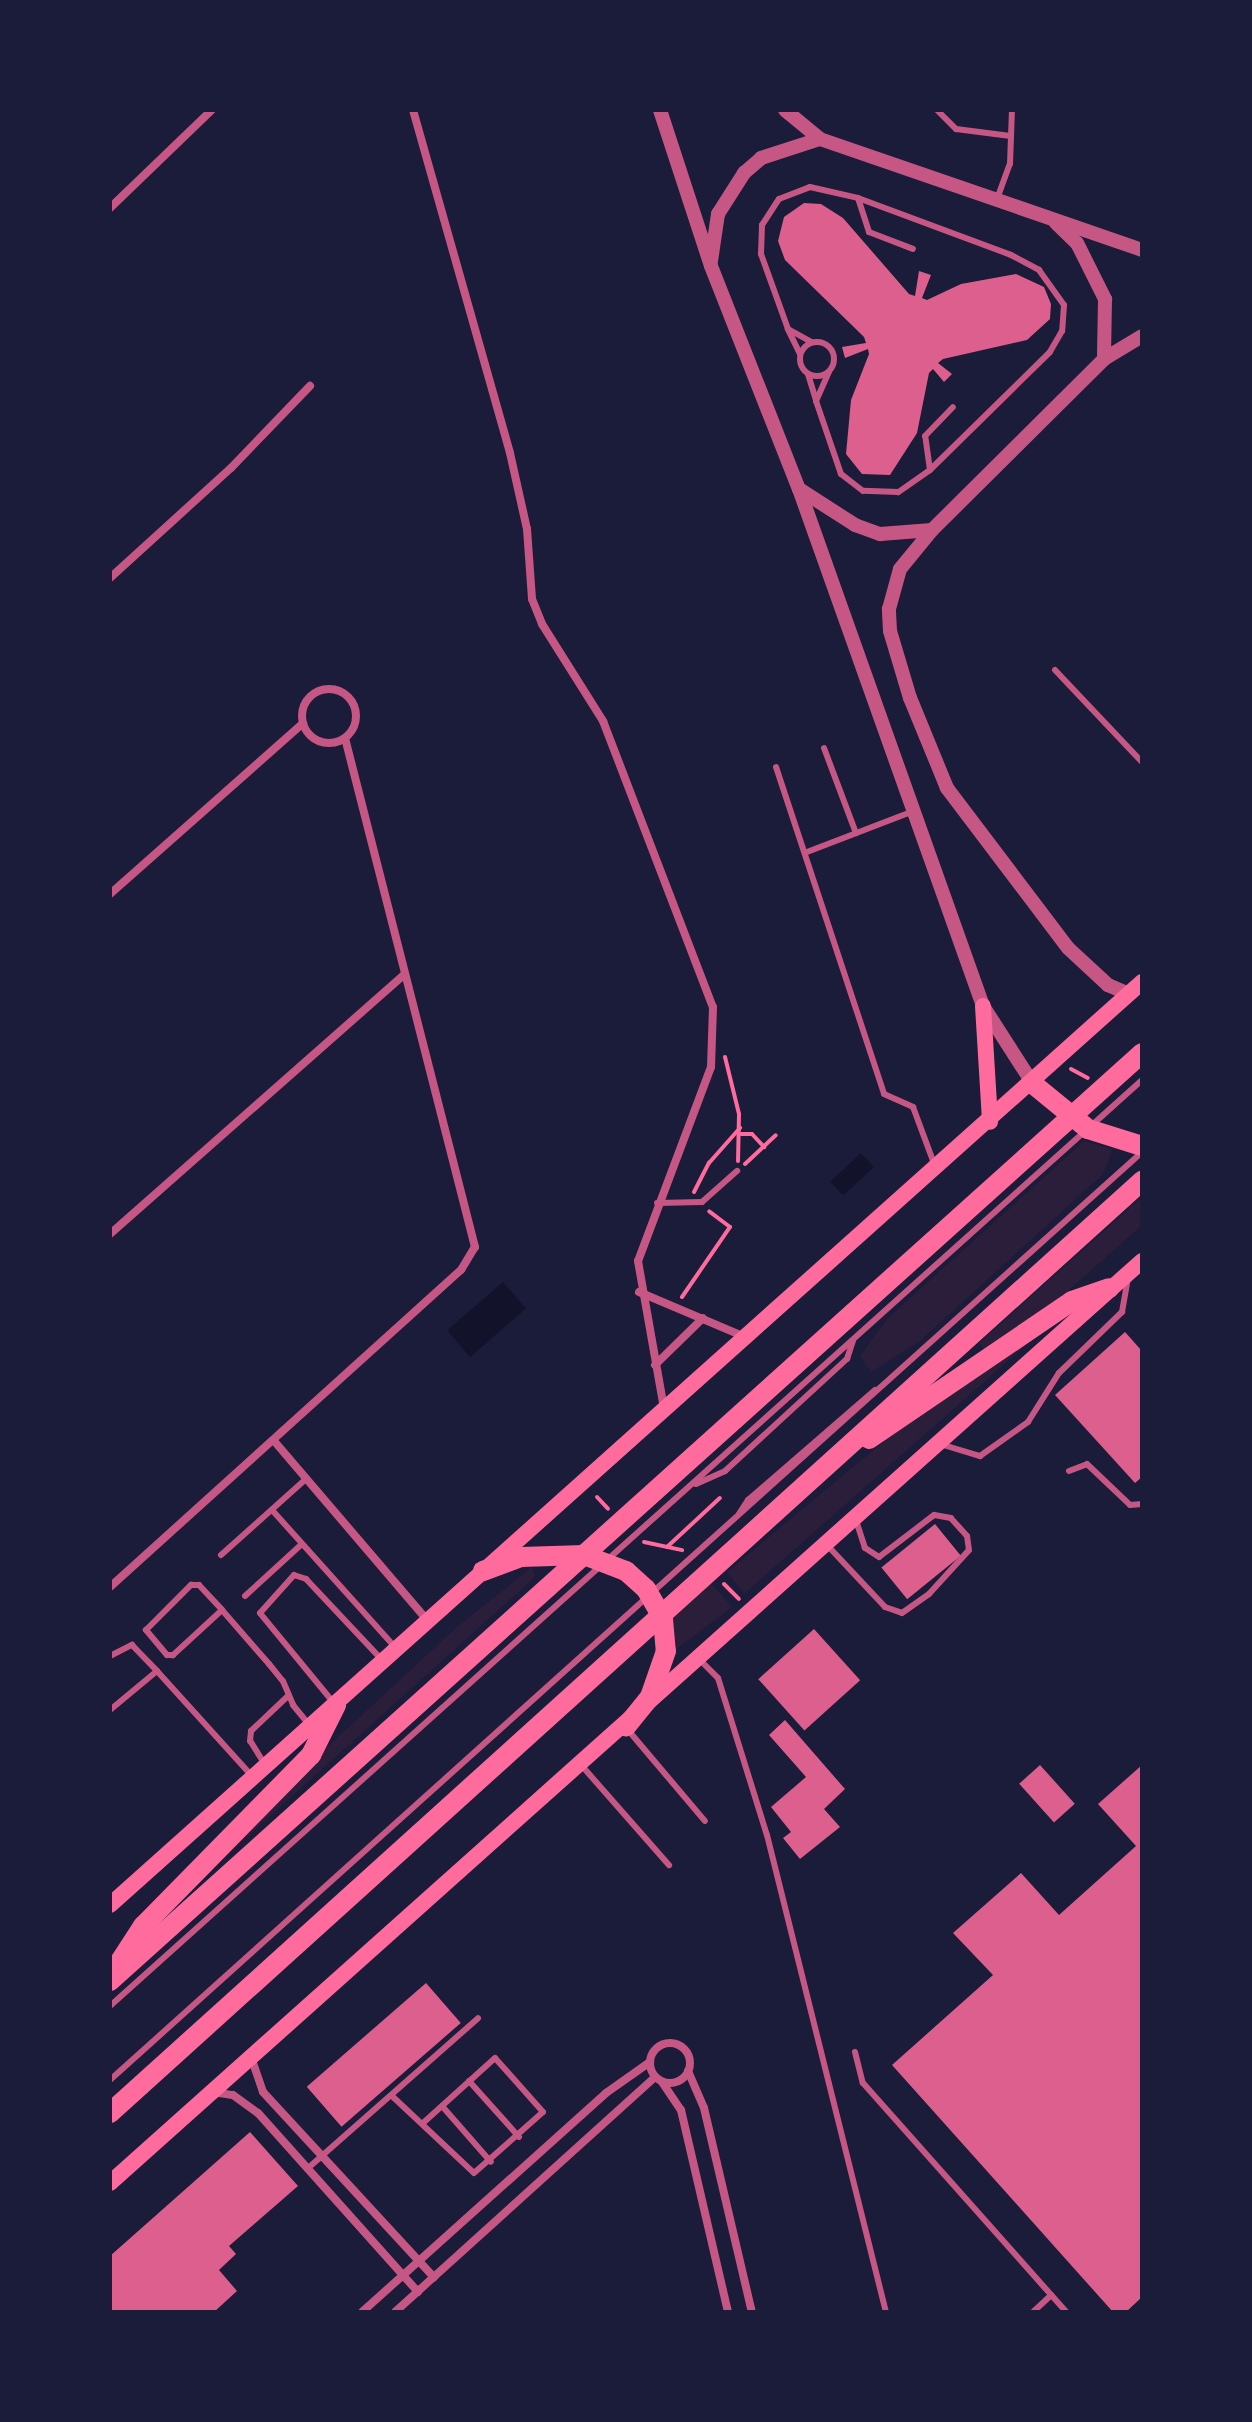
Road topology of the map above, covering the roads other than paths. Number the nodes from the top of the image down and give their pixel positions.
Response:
1 (212, 110) edge
2 (413, 110) edge
3 (660, 110) edge
4 (785, 110) edge
5 (937, 110) edge
6 (1012, 110) edge
7 (1011, 136) junction
8 (820, 139) junction
9 (858, 198) junction
10 (997, 199) junction
11 (110, 208) edge
12 (1052, 220) junction
13 (913, 249) dead end
14 (1142, 250) edge
15 (711, 266) junction
16 (788, 329) junction
17 (1142, 336) edge
18 (811, 342) junction
19 (800, 354) junction
20 (1104, 359) junction
21 (829, 371) junction
22 (808, 374) junction
23 (310, 386) dead end
24 (816, 401) junction
25 (953, 407) dead end
26 (930, 470) junction
27 (799, 489) junction
28 (932, 530) junction
29 (110, 578) edge
30 (1055, 670) dead end
31 (303, 723) junction
32 (345, 738) junction
33 (824, 748) dead end
34 (1142, 762) edge
35 (776, 767) dead end
36 (914, 811) junction
37 (856, 833) junction
38 (807, 852) junction
39 (110, 894) edge
40 (404, 975) junction
41 (1142, 982) edge
42 (1129, 994) junction
43 (983, 1006) junction
44 (1142, 1053) edge
45 (1142, 1080) edge
46 (1033, 1084) junction
47 (990, 1122) junction
48 (1080, 1123) junction
49 (1142, 1146) edge
50 (1142, 1152) edge
51 (937, 1169) junction
52 (737, 1171) road end
53 (1142, 1181) edge
54 (657, 1203) junction
55 (110, 1234) edge
56 (1142, 1261) edge
57 (1128, 1272) junction
58 (1109, 1288) junction
59 (639, 1292) junction
60 (703, 1318) junction
61 (747, 1338) junction
62 (853, 1340) junction
63 (655, 1365) junction
64 (664, 1411) junction
65 (275, 1442) junction
66 (937, 1443) junction
67 (850, 1446) junction
68 (1069, 1471) dead end
69 (307, 1478) junction
70 (692, 1485) junction
71 (1142, 1504) edge
72 (272, 1510) junction
73 (855, 1516) junction
74 (825, 1543) junction
75 (302, 1544) junction
76 (221, 1555) dead end
77 (584, 1555) junction
78 (605, 1562) junction
79 (483, 1571) junction
80 (110, 1587) edge
81 (245, 1596) dead end
82 (651, 1596) junction
83 (222, 1610) junction
84 (663, 1619) junction
85 (427, 1620) junction
86 (397, 1649) junction
87 (110, 1656) edge
88 (698, 1658) junction
89 (383, 1661) junction
90 (157, 1671) junction
91 (289, 1695) junction
92 (336, 1705) junction
93 (110, 1710) edge
94 (311, 1727) junction
95 (626, 1727) junction
96 (582, 1766) junction
97 (261, 1773) junction
98 (705, 1821) dead end
99 (669, 1865) dead end
100 (110, 1905) edge
101 (111, 1980) edge
102 (110, 2006) edge
103 (478, 2018) dead end
104 (855, 2052) dead end
105 (251, 2057) junction
106 (650, 2062) junction
107 (688, 2071) junction
108 (659, 2079) junction
109 (110, 2080) edge
110 (469, 2081) junction
111 (212, 2092) junction
112 (392, 2096) junction
113 (442, 2106) junction
114 (110, 2113) edge
115 (423, 2123) junction
116 (519, 2137) junction
117 (323, 2155) junction
118 (491, 2162) junction
119 (525, 2166) junction
120 (307, 2169) junction
121 (110, 2183) edge
122 (539, 2183) junction
123 (420, 2260) junction
124 (402, 2276) junction
125 (434, 2277) junction
126 (418, 2292) junction
127 (1051, 2295) junction
128 (362, 2312) edge
129 (395, 2312) edge
130 (728, 2312) edge
131 (752, 2312) edge
132 (886, 2312) edge
133 (1033, 2312) edge
134 (1066, 2312) edge

1 - 11 street
2 - 54 street
3 - 15 street
4 - 8 street
5 - 7 lane
6 - 7 lane
7 - 10 lane
8 - 10 street
8 - 15 street
9 - 13 lane
9 - 16 lane
9 - 26 lane
10 - 12 street
12 - 14 street
12 - 20 street
15 - 27 street
16 - 18 lane
16 - 19 lane
17 - 20 street
18 - 19 lane
18 - 21 lane
19 - 22 lane
20 - 28 street
21 - 22 lane
21 - 24 lane
22 - 24 lane
23 - 29 street
24 - 26 lane
25 - 26 lane
27 - 28 street
27 - 36 street
28 - 42 street
30 - 34 lane
31 - 32 street
31 - 32 street
31 - 39 street
32 - 40 street
33 - 37 lane
35 - 38 lane
36 - 37 lane
36 - 43 street
37 - 38 lane
38 - 51 lane
40 - 55 street
40 - 65 street
41 - 42 main road
42 - 46 main road
43 - 46 street
43 - 47 main road
44 - 48 highway
45 - 48 lane
46 - 47 main road
46 - 48 highway
47 - 51 main road
48 - 49 highway
48 - 62 lane
48 - 77 highway
50 - 82 lane
51 - 61 main road
52 - 54 lane
53 - 67 highway
54 - 59 street
56 - 57 main road
57 - 58 main road
57 - 66 lane
58 - 66 main road
58 - 67 highway
59 - 60 street
59 - 63 street
60 - 61 street
60 - 63 street
61 - 64 main road
62 - 70 lane
62 - 70 lane
63 - 64 street
64 - 79 main road
65 - 69 street
65 - 80 street
66 - 73 main road
67 - 84 highway
68 - 71 lane
69 - 72 lane
69 - 85 street
70 - 78 lane
72 - 75 lane
72 - 76 lane
73 - 74 main road
73 - 74 lane
74 - 88 main road
75 - 81 lane
75 - 86 lane
77 - 78 highway
77 - 79 highway
77 - 101 highway
78 - 82 highway
78 - 102 lane
79 - 85 main road
82 - 84 highway
82 - 109 lane
83 - 83 lane
83 - 91 lane
84 - 95 highway
84 - 114 highway
85 - 86 main road
86 - 89 main road
87 - 90 lane
88 - 95 main road
88 - 132 lane
89 - 92 main road
89 - 92 lane
90 - 93 lane
90 - 97 lane
91 - 94 lane
91 - 97 lane
92 - 94 main road
92 - 101 highway
94 - 97 main road
95 - 96 main road
95 - 98 lane
96 - 99 lane
96 - 105 main road
97 - 100 main road
103 - 112 lane
104 - 127 lane
105 - 111 main road
105 - 117 street
106 - 107 street
106 - 108 street
106 - 119 street
107 - 108 street
107 - 131 street
108 - 122 street
108 - 130 street
110 - 113 lane
110 - 116 lane
110 - 116 lane
111 - 120 street
111 - 121 main road
112 - 115 lane
112 - 117 lane
113 - 115 lane
113 - 118 lane
115 - 118 lane
116 - 118 lane
117 - 120 lane
117 - 123 street
119 - 122 street
119 - 123 street
120 - 124 street
122 - 125 street
123 - 124 street
123 - 125 street
124 - 126 street
124 - 128 street
125 - 126 street
126 - 129 street
127 - 133 lane
127 - 134 lane

